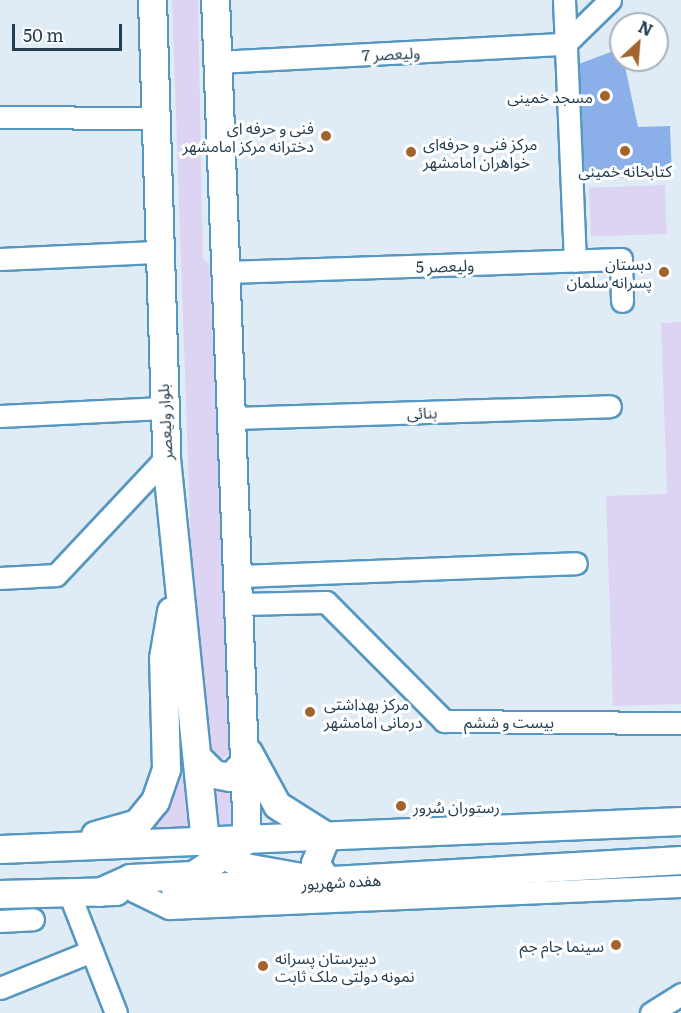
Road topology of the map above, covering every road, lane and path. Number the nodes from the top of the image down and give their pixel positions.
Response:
1 (152, 0) edge
2 (215, 0) edge
3 (564, 0) edge
4 (610, 0) edge
5 (565, 44) junction
6 (218, 62) junction
7 (0, 117) edge
8 (156, 118) junction
9 (156, 252) junction
10 (0, 259) edge
11 (575, 261) junction
12 (227, 272) junction
13 (622, 301) dead end
14 (610, 406) dead end
15 (163, 408) junction
16 (0, 416) edge
17 (234, 418) junction
18 (166, 458) junction
19 (576, 563) dead end
20 (328, 575) junction
21 (241, 576) junction
22 (0, 578) edge
23 (176, 580) junction
24 (326, 602) junction
25 (242, 604) junction
26 (681, 723) edge
27 (245, 754) junction
28 (196, 757) junction
29 (681, 821) edge
30 (326, 836) junction
31 (247, 839) junction
32 (91, 844) junction
33 (48, 847) junction
34 (0, 849) edge
35 (216, 850) junction
36 (681, 861) edge
37 (328, 882) junction
38 (681, 886) edge
39 (380, 889) junction
40 (134, 891) junction
41 (99, 892) junction
42 (69, 893) junction
43 (0, 894) edge
44 (33, 919) dead end
45 (0, 921) edge
46 (92, 951) junction
47 (0, 988) edge
48 (681, 994) edge
49 (116, 1013) edge
50 (651, 1013) edge

1 - 8 main road, بلوار ولیعصر
2 - 6 main road
3 - 5 street
4 - 5 street
5 - 6 street, ولیعصر 7
5 - 11 street
6 - 12 main road
7 - 8 street
8 - 9 main road, بلوار ولیعصر
9 - 10 street
9 - 15 main road, بلوار ولیعصر
11 - 12 street, ولیعصر 5
11 - 13 street, ولیعصر 5
12 - 17 main road
14 - 17 street, بنائی
15 - 16 street
15 - 18 main road, بلوار ولیعصر
17 - 21 main road
18 - 22 street
18 - 23 main road, بلوار ولیعصر
19 - 20 street
20 - 21 street
20 - 24 street
21 - 25 main road
23 - 28 main road, بلوار ولیعصر
23 - 33 main road
24 - 25 street
24 - 26 street, بیست و ششم
25 - 27 main road
27 - 28 main road
27 - 30 main road
27 - 31 main road
28 - 35 main road, بلوار ولیعصر
29 - 30 main road
30 - 31 main road
30 - 37 main road
31 - 35 main road
32 - 33 main road
32 - 35 main road
32 - 41 main road
33 - 34 main road
35 - 37 main road
35 - 41 main road
36 - 39 main road, هفده شهریور
37 - 39 main road, هفده شهریور
37 - 40 main road, هفده شهریور
38 - 39 street
39 - 40 street
40 - 41 main road, هفده شهریور
41 - 42 main road, هفده شهریور
42 - 43 main road, هفده شهریور
42 - 46 street
44 - 45 street
46 - 47 street
46 - 49 street
48 - 50 street

